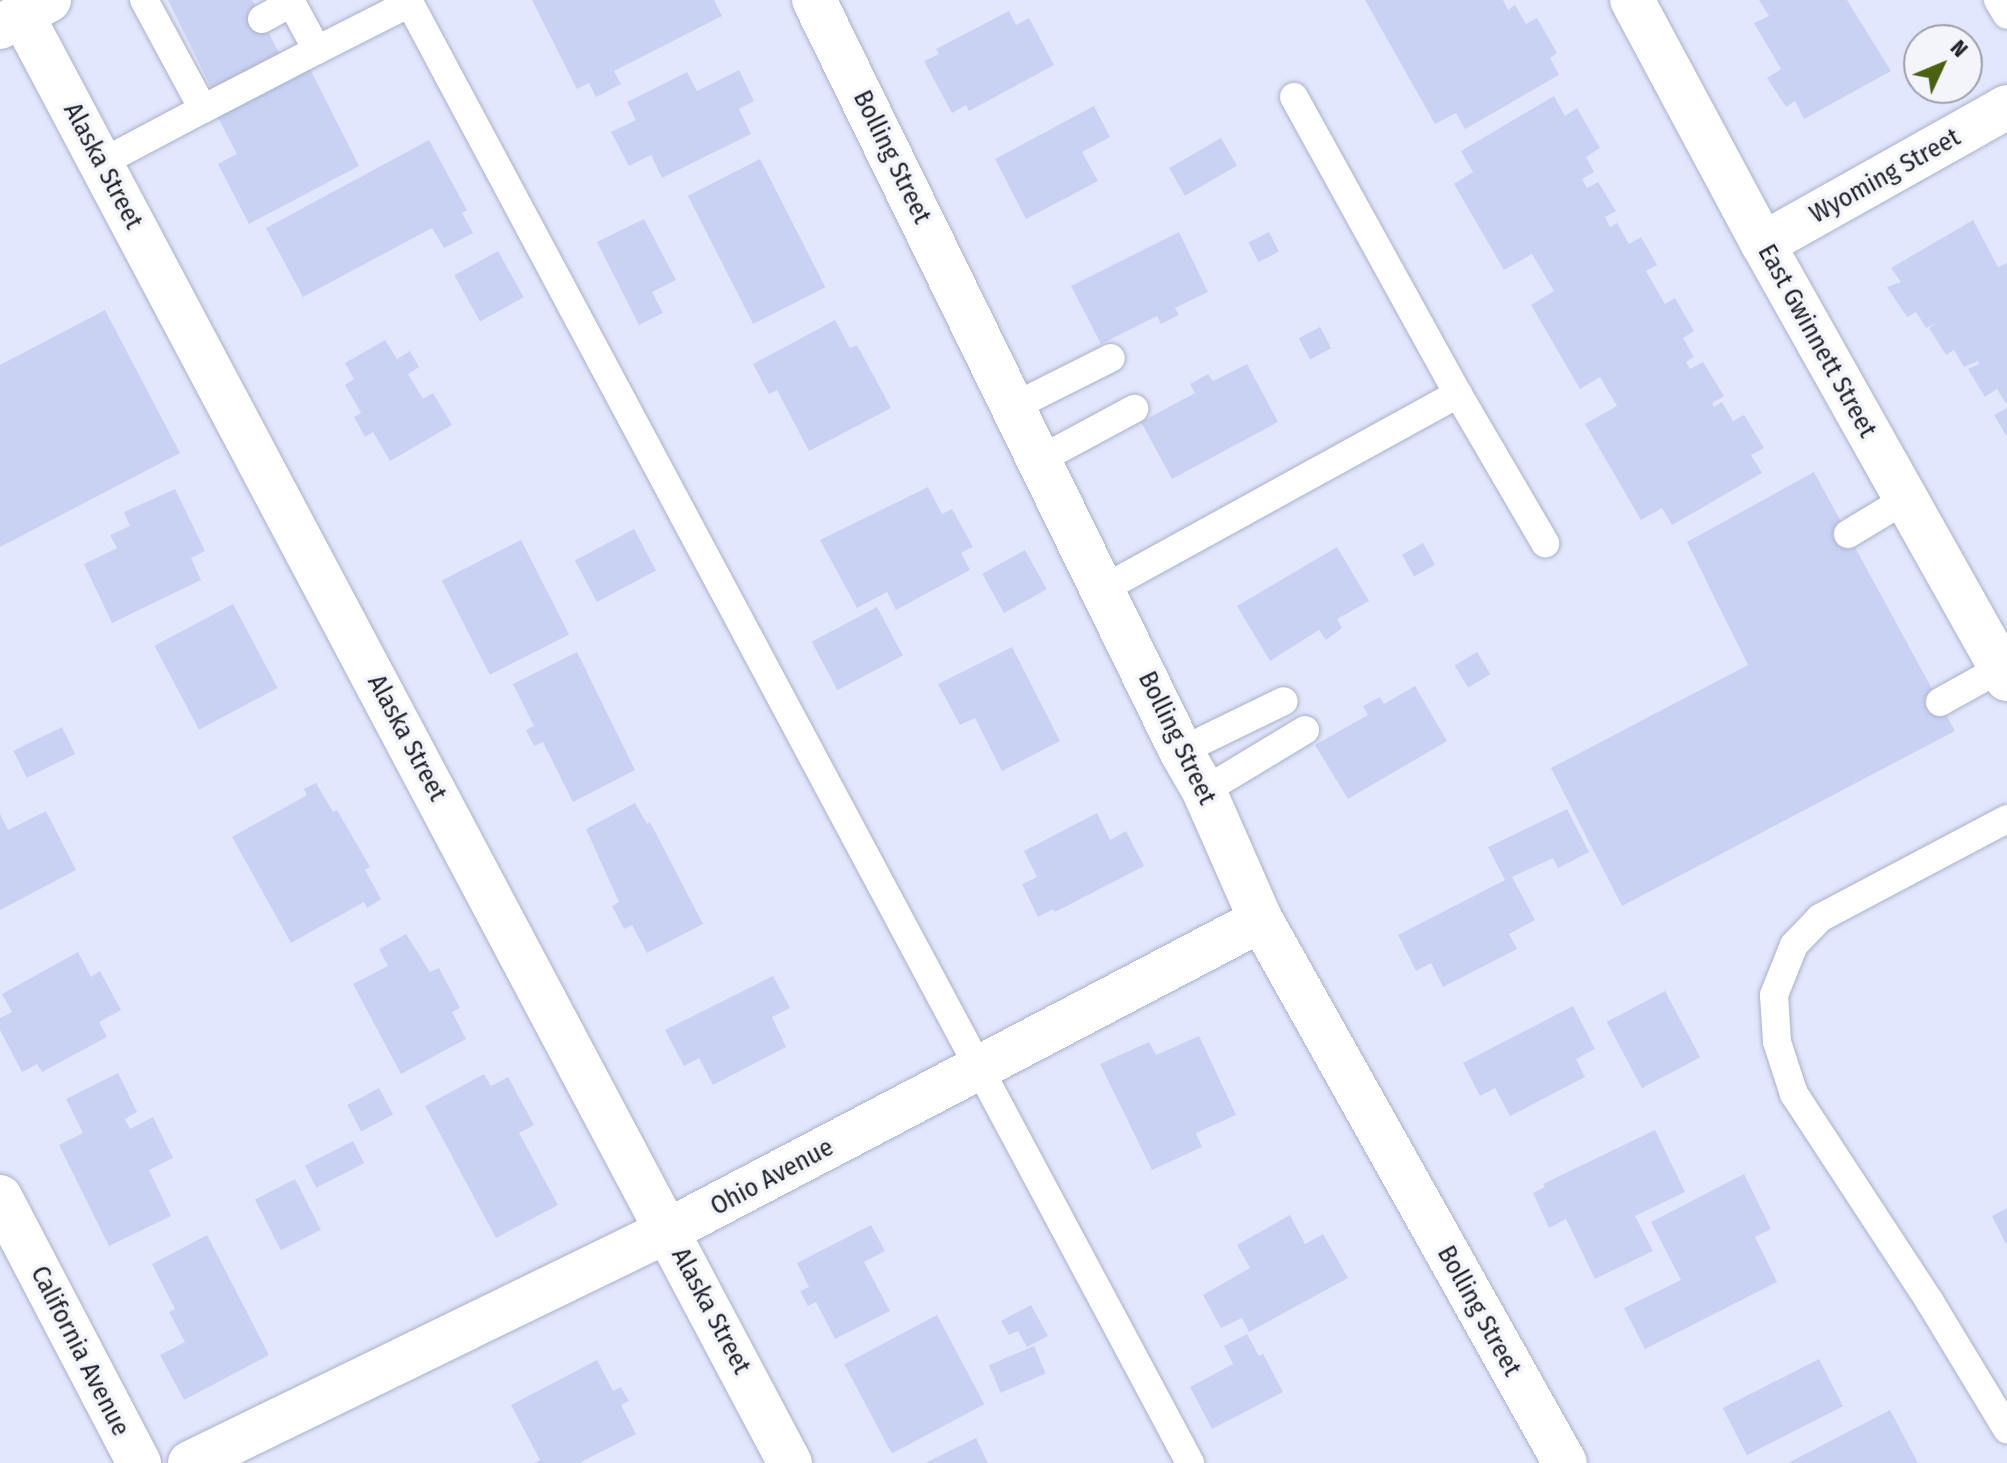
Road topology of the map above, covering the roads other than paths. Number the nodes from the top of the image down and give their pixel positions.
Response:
1 (814, 0) edge
2 (1632, 0) edge
3 (1998, 0) edge
4 (291, 2) edge
5 (409, 2) edge
6 (156, 8) edge
7 (22, 10) edge
8 (2007, 15) edge
9 (262, 19) dead end
10 (317, 50) junction
11 (1294, 97) dead end
12 (2007, 107) edge
13 (203, 109) junction
14 (101, 163) junction
15 (1763, 244) junction
16 (1111, 358) dead end
17 (1458, 394) junction
18 (1015, 406) junction
19 (1134, 409) dead end
20 (1041, 459) junction
21 (1906, 499) junction
22 (1848, 534) dead end
23 (1545, 543) dead end
24 (1105, 588) junction
25 (2004, 674) edge
26 (1284, 701) dead end
27 (1940, 702) dead end
28 (1305, 730) dead end
29 (1181, 751) junction
30 (1204, 791) junction
31 (2007, 819) edge
32 (1261, 920) junction
33 (978, 1069) junction
34 (0, 1197) edge
35 (669, 1230) junction
36 (2007, 1429) edge
37 (139, 1463) edge
38 (190, 1463) edge
39 (790, 1463) edge
40 (1190, 1463) edge
41 (1565, 1463) edge

1 - 18 street, Bolling Street
2 - 15 street, East Gwinnett Street
3 - 8 lane
4 - 9 lane
4 - 10 lane
5 - 10 lane
5 - 33 lane
6 - 13 lane
7 - 14 street, Alaska Street
10 - 13 lane
11 - 17 lane
12 - 15 street, Wyoming Street
13 - 14 lane
14 - 35 street, Alaska Street
15 - 21 street, East Gwinnett Street
16 - 18 lane
17 - 23 lane
17 - 24 lane
18 - 20 street, Bolling Street
19 - 20 lane
20 - 24 street, Bolling Street
21 - 22 lane
21 - 25 street, East Gwinnett Street
24 - 29 street, Bolling Street
25 - 27 lane
26 - 29 lane
28 - 30 lane
29 - 30 street, Bolling Street
30 - 32 street, Bolling Street
31 - 36 lane
32 - 33 street, Ohio Avenue
32 - 41 street, Bolling Street
33 - 35 street, Ohio Avenue
33 - 40 lane
34 - 37 street, California Avenue
35 - 38 street, Ohio Avenue
35 - 39 street, Alaska Street

